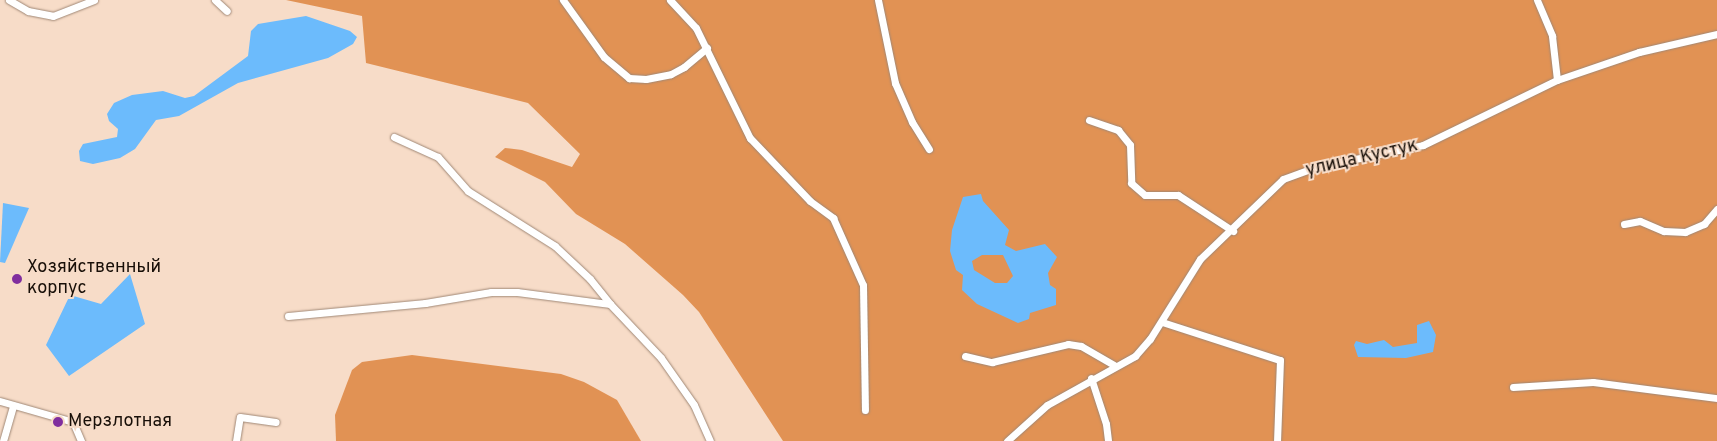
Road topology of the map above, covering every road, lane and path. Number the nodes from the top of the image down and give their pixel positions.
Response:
1 (9, 0) edge
2 (94, 0) edge
3 (215, 0) edge
4 (563, 0) edge
5 (670, 0) edge
6 (878, 0) edge
7 (1537, 0) edge
8 (228, 11) dead end
9 (1717, 34) edge
10 (707, 48) junction
11 (1557, 80) junction
12 (1088, 120) dead end
13 (394, 137) dead end
14 (929, 149) dead end
15 (1717, 209) edge
16 (1624, 224) dead end
17 (1233, 231) junction
18 (610, 304) junction
19 (288, 316) dead end
20 (1162, 322) junction
21 (965, 356) dead end
22 (1114, 365) junction
23 (1091, 378) junction
24 (1513, 387) dead end
25 (1717, 398) edge
26 (0, 401) edge
27 (13, 405) junction
28 (865, 410) dead end
29 (276, 422) dead end
30 (3, 441) edge
31 (80, 441) edge
32 (236, 441) edge
33 (710, 441) edge
34 (1007, 441) edge
35 (1108, 441) edge
36 (1277, 441) edge

1 - 2 street
3 - 8 street
4 - 10 street
5 - 10 street
6 - 14 street
7 - 11 street
9 - 11 street, улица Кустук
10 - 28 street
11 - 17 street, улица Кустук
12 - 17 street
13 - 18 street
15 - 16 street
17 - 20 street, улица Кустук
18 - 19 street
18 - 33 street
20 - 22 street, улица Кустук
20 - 36 street
21 - 22 street
22 - 23 street, улица Кустук
23 - 34 street, улица Кустук
23 - 35 street
24 - 25 street
26 - 27 street
27 - 30 street
27 - 31 street
29 - 32 street

